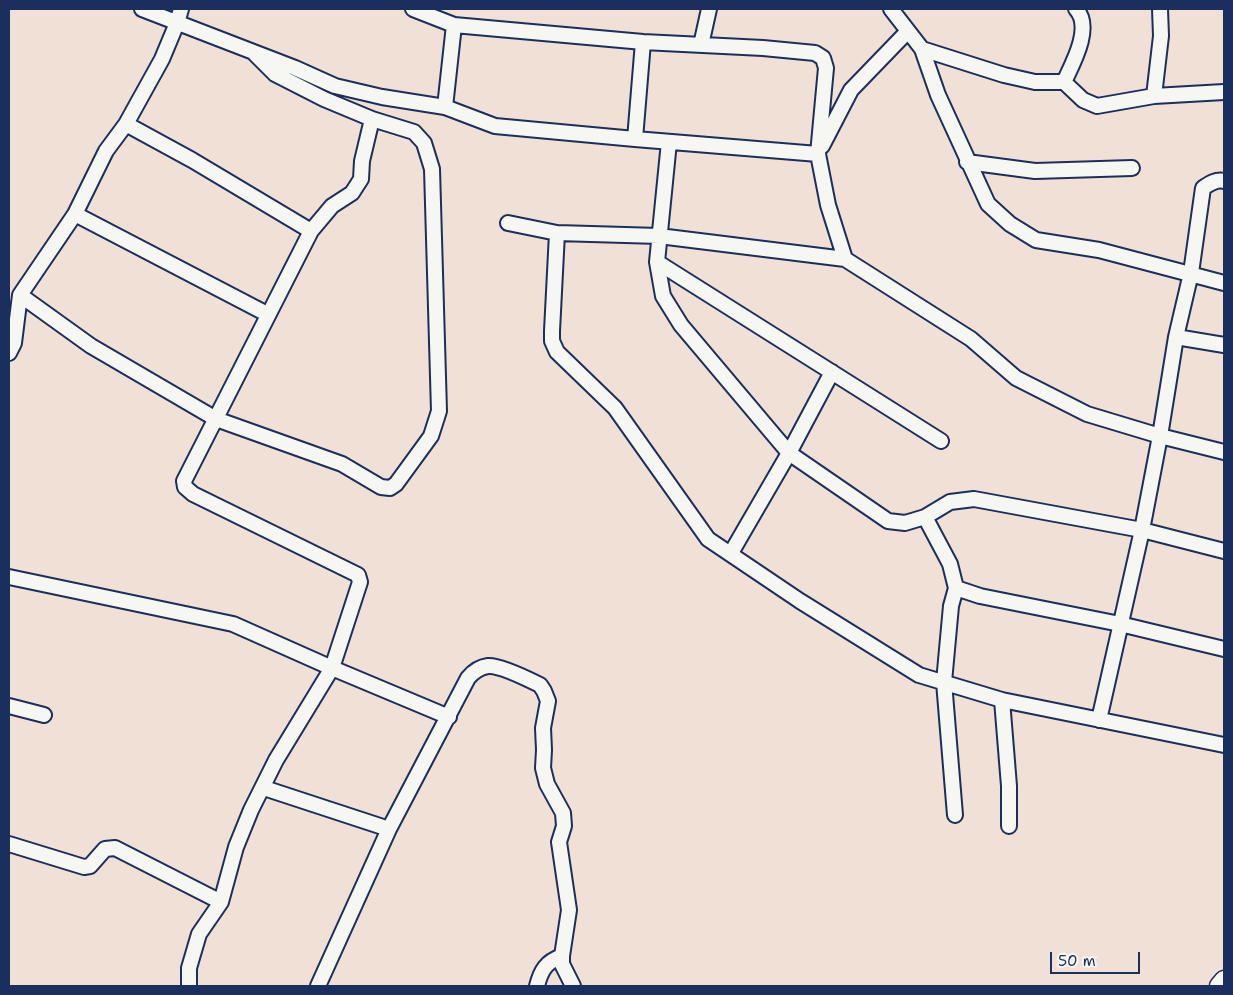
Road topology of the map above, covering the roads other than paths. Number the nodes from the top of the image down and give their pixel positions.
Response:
1 (142, 9) edge
2 (181, 9) edge
3 (414, 9) edge
4 (709, 9) edge
5 (891, 9) edge
6 (1076, 9) edge
7 (1160, 9) edge
8 (177, 24) junction
9 (454, 25) junction
10 (908, 31) junction
11 (643, 42) junction
12 (701, 45) junction
13 (922, 49) junction
14 (255, 54) junction
15 (1064, 82) junction
16 (1224, 92) edge
17 (1154, 96) junction
18 (445, 107) junction
19 (372, 119) junction
20 (126, 124) junction
21 (635, 139) junction
22 (669, 142) junction
23 (818, 154) junction
24 (967, 162) junction
25 (1132, 168) dead end
26 (1224, 181) edge
27 (75, 214) junction
28 (508, 223) dead end
29 (310, 231) junction
30 (557, 233) junction
31 (659, 236) junction
32 (845, 259) junction
33 (658, 262) junction
34 (1191, 273) junction
35 (1224, 283) edge
36 (20, 295) junction
37 (267, 314) junction
38 (1176, 337) junction
39 (1224, 345) edge
40 (9, 352) edge
41 (832, 372) junction
42 (216, 419) junction
43 (1160, 436) junction
44 (942, 441) dead end
45 (1224, 452) edge
46 (789, 453) junction
47 (925, 517) junction
48 (1142, 530) junction
49 (1224, 551) edge
50 (730, 553) junction
51 (9, 577) edge
52 (956, 588) junction
53 (1120, 624) junction
54 (1224, 649) edge
55 (332, 668) junction
56 (944, 682) junction
57 (1002, 700) junction
58 (9, 706) edge
59 (44, 715) dead end
60 (449, 717) junction
61 (1100, 720) junction
62 (1224, 745) edge
63 (264, 788) junction
64 (955, 815) dead end
65 (1008, 826) dead end
66 (389, 829) junction
67 (9, 844) edge
68 (221, 902) junction
69 (562, 956) junction
70 (1224, 980) edge
71 (189, 986) edge
72 (318, 986) edge
73 (537, 986) edge
74 (573, 986) edge
75 (1219, 986) edge

1 - 8 street
2 - 8 street
3 - 9 street
4 - 12 street
5 - 10 street
6 - 15 street
7 - 17 street
8 - 14 street
8 - 20 street
9 - 11 street
9 - 18 street
10 - 13 street
10 - 23 street
11 - 12 street
11 - 21 street
12 - 23 street
13 - 15 street
13 - 24 street
14 - 18 street
14 - 19 street
15 - 17 street
16 - 17 street
18 - 21 street
19 - 29 street
19 - 42 street
20 - 27 street
20 - 29 street
21 - 22 street
22 - 23 street
22 - 31 street
23 - 32 street
24 - 25 street
24 - 34 street
26 - 34 street
27 - 36 street
27 - 37 street
28 - 30 street
29 - 37 street
30 - 31 street
30 - 50 street
31 - 32 street
31 - 33 street
32 - 43 street
33 - 41 street
33 - 46 street
34 - 35 street
34 - 38 street
36 - 40 street
36 - 42 street
37 - 42 street
38 - 39 street
38 - 43 street
41 - 44 street
41 - 46 street
42 - 55 street
43 - 45 street
43 - 48 street
46 - 47 street
46 - 50 street
47 - 48 street
47 - 52 street
48 - 49 street
48 - 53 street
50 - 56 street
51 - 55 street
52 - 53 street
52 - 56 street
53 - 54 street
53 - 61 street
55 - 60 street
55 - 63 street
56 - 57 street
56 - 64 street
57 - 61 street
57 - 65 street
58 - 59 street
60 - 66 street
60 - 69 street
61 - 62 street
63 - 66 street
63 - 68 street
66 - 72 street
67 - 68 street
68 - 71 street
69 - 73 street
69 - 74 street
70 - 75 street

